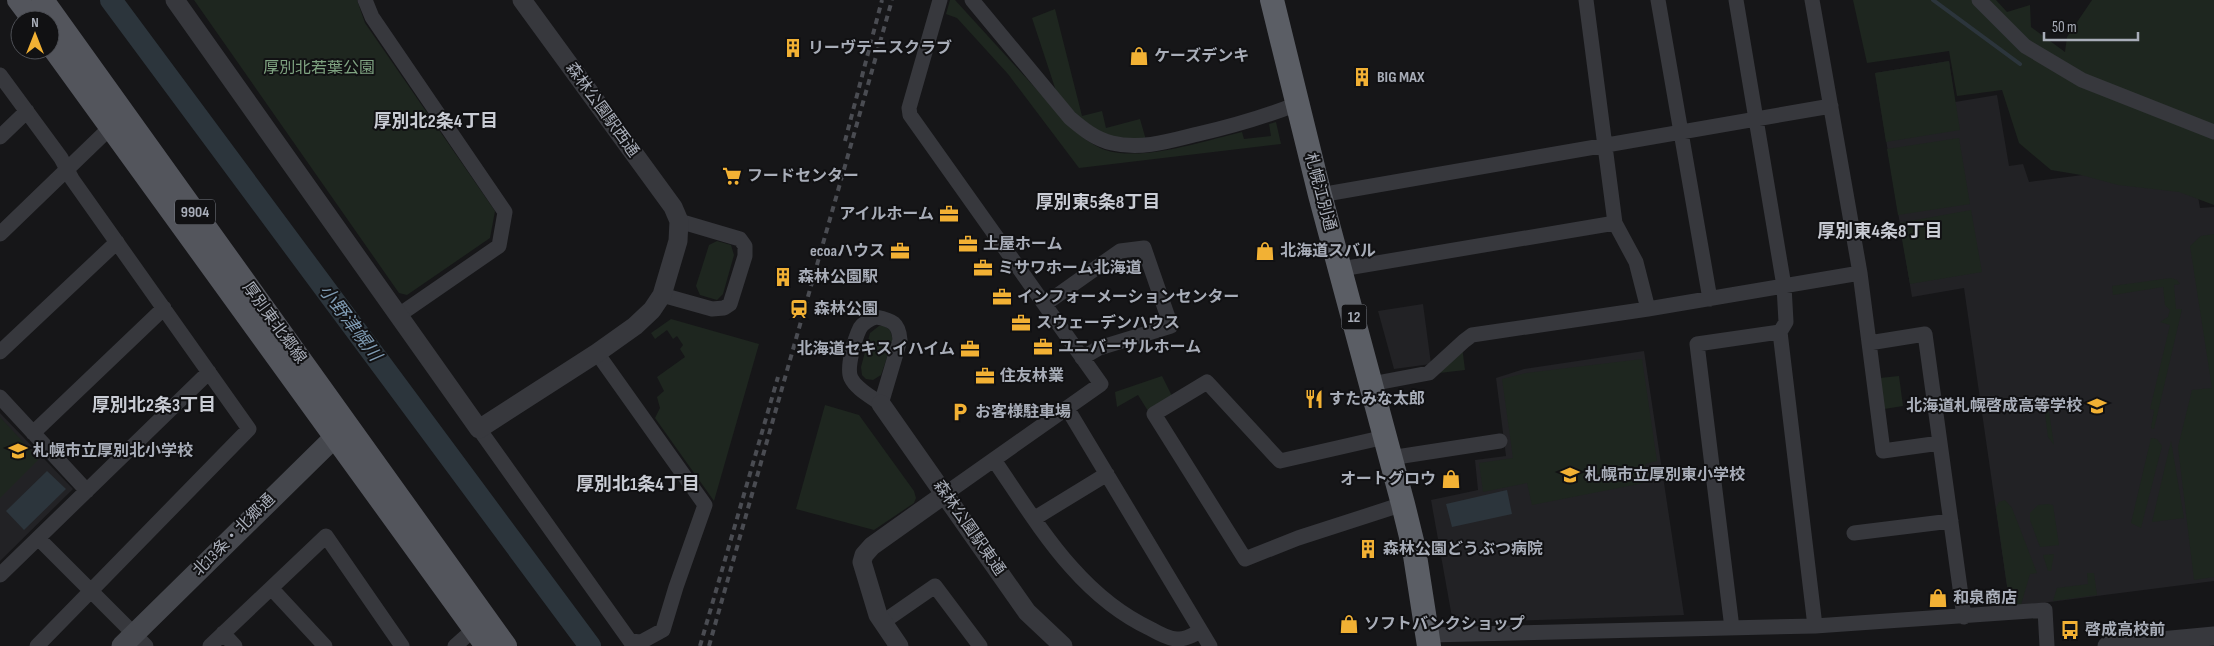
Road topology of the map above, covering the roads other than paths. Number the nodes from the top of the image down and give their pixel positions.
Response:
1 (43, 0) edge
2 (175, 0) edge
3 (365, 0) edge
4 (522, 0) edge
5 (940, 0) edge
6 (972, 0) edge
7 (1272, 0) edge
8 (1586, 0) edge
9 (1658, 0) edge
10 (1736, 0) edge
11 (1812, 0) edge
12 (1986, 1) edge
13 (60, 55) edge
14 (0, 74) edge
15 (1297, 104) junction
16 (1831, 106) junction
17 (27, 111) junction
18 (1756, 119) junction
19 (118, 121) junction
20 (1681, 132) junction
21 (2214, 132) edge
22 (0, 137) edge
23 (1606, 145) junction
24 (67, 169) junction
25 (1320, 195) junction
26 (679, 222) junction
27 (1615, 223) junction
28 (0, 234) edge
29 (117, 242) junction
30 (1341, 269) junction
31 (1860, 273) junction
32 (1784, 286) junction
33 (662, 296) junction
34 (1710, 299) junction
35 (1045, 304) junction
36 (164, 308) junction
37 (1648, 309) junction
38 (399, 315) junction
39 (1780, 332) junction
40 (1869, 343) junction
41 (0, 352) edge
42 (597, 353) junction
43 (1082, 358) junction
44 (209, 372) junction
45 (1371, 384) junction
46 (0, 397) edge
47 (881, 404) junction
48 (1067, 408) junction
49 (479, 429) junction
50 (341, 431) junction
51 (33, 433) junction
52 (1500, 442) dead end
53 (1940, 443) junction
54 (1388, 447) junction
55 (994, 460) junction
56 (1107, 474) junction
57 (87, 491) junction
58 (945, 494) junction
59 (1403, 504) junction
60 (1034, 518) junction
61 (1951, 521) junction
62 (1854, 533) dead end
63 (38, 538) junction
64 (0, 575) edge
65 (272, 588) junction
66 (92, 591) junction
67 (1964, 616) junction
68 (882, 622) junction
69 (1815, 626) junction
70 (1732, 628) junction
71 (1201, 631) junction
72 (222, 633) junction
73 (2214, 636) edge
74 (1428, 640) edge
75 (470, 641) edge
76 (134, 642) edge
77 (37, 646) edge
78 (210, 646) edge
79 (235, 646) edge
80 (326, 646) edge
81 (402, 646) edge
82 (506, 646) edge
83 (899, 646) edge
84 (980, 646) edge
85 (1063, 646) edge
86 (1210, 646) edge
87 (2047, 646) edge
88 (2107, 646) edge

1 - 19 main road, 厚別東北郷線 / 9904
2 - 38 street
3 - 38 street
4 - 26 street, 森林公園駅西通
5 - 35 street
6 - 15 street
7 - 15 highway, 札幌江別通 / 12
8 - 23 street
9 - 20 street
10 - 18 street
11 - 16 street
12 - 21 street
13 - 19 main road, 厚別東北郷線 / 9904
14 - 17 street
15 - 25 highway, 札幌江別通 / 12
16 - 18 street
16 - 31 street
17 - 22 street
17 - 24 street
18 - 20 street
18 - 32 street
19 - 24 street
19 - 50 main road, 厚別東北郷線 / 9904
20 - 23 street
20 - 34 street
23 - 25 street
23 - 27 street
24 - 28 street
24 - 29 street
25 - 30 highway, 札幌江別通 / 12
26 - 33 street
26 - 33 street
27 - 30 street
27 - 37 street
29 - 36 street
29 - 41 street
30 - 45 highway, 札幌江別通 / 12
31 - 32 street
31 - 40 street
32 - 34 street
32 - 39 street
33 - 42 street
34 - 37 street
35 - 43 street
35 - 43 street
36 - 44 street
36 - 51 street
37 - 45 street
38 - 49 street
39 - 69 street
39 - 70 street
40 - 53 street
40 - 53 street
42 - 49 street
42 - 49 street
43 - 48 street
44 - 57 street
44 - 66 street
45 - 54 highway, 札幌江別通 / 12
46 - 51 street
47 - 47 street
47 - 58 street, 森林公園駅東通
48 - 55 street
48 - 56 street
50 - 75 main road, 厚別東北郷線 / 9904
50 - 76 main road, 北13条・北郷通
50 - 82 main road, 厚別東北郷線 / 9904
51 - 57 street
52 - 54 street
53 - 61 street
54 - 59 highway, 札幌江別通 / 12
54 - 59 street
55 - 58 street
55 - 60 street
56 - 60 street
56 - 71 street
57 - 63 street
58 - 68 street
58 - 85 street, 森林公園駅東通
59 - 74 highway, 札幌江別通 / 12
60 - 71 street
61 - 62 street
61 - 67 street
63 - 64 street
63 - 66 street
65 - 72 street
65 - 80 street
65 - 81 street
66 - 76 street
66 - 77 street
67 - 69 street
67 - 87 street
68 - 83 street
68 - 84 street
69 - 70 street
70 - 74 street
71 - 86 street
72 - 78 street
72 - 79 street
73 - 88 street

